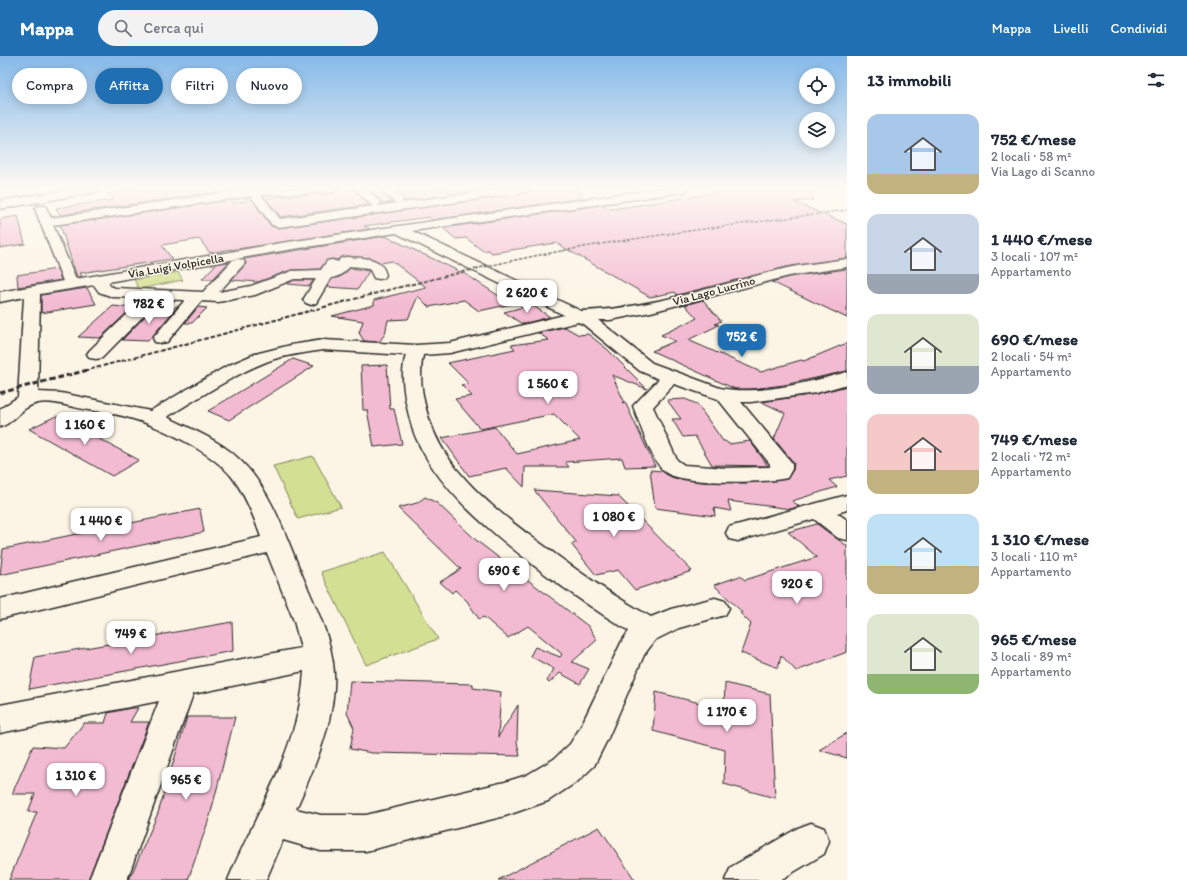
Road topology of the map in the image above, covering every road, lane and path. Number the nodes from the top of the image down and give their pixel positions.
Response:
1 (48, 227) edge
2 (407, 227) edge
3 (398, 229) junction
4 (296, 254) dead end
5 (364, 258) dead end
6 (238, 263) dead end
7 (847, 263) edge
8 (325, 275) junction
9 (378, 275) dead end
10 (99, 280) junction
11 (273, 282) junction
12 (71, 284) junction
13 (32, 292) junction
14 (0, 297) edge
15 (101, 298) dead end
16 (198, 298) junction
17 (311, 300) dead end
18 (150, 302) junction
19 (581, 316) junction
20 (161, 338) dead end
21 (416, 350) junction
22 (96, 354) dead end
23 (671, 377) junction
24 (839, 381) edge
25 (725, 395) junction
26 (847, 395) edge
27 (28, 398) junction
28 (152, 418) junction
29 (0, 422) edge
30 (847, 502) edge
31 (818, 510) junction
32 (847, 532) edge
33 (738, 533) dead end
34 (276, 542) junction
35 (715, 608) dead end
36 (0, 609) edge
37 (650, 630) junction
38 (317, 657) junction
39 (181, 684) junction
40 (0, 719) edge
41 (274, 819) junction
42 (811, 841) dead end
43 (108, 880) edge
44 (247, 880) edge
45 (744, 880) edge

1 - 12 street
2 - 3 street, Via Luigi Volpicella
3 - 10 street, Via Luigi Volpicella
3 - 19 street
4 - 11 street
5 - 8 street
6 - 16 street
7 - 19 street, Via Lago Lucrino
8 - 9 street
8 - 11 street
8 - 17 street
10 - 12 street, Via Luigi Volpicella
10 - 16 street
11 - 16 street
12 - 13 street, Via Luigi Volpicella
13 - 14 street, Via Luigi Volpicella
13 - 27 street
15 - 18 street
16 - 18 street
16 - 20 street
18 - 22 street
19 - 21 street, Via Lago Lucrino
19 - 23 street
21 - 28 street, Via Lago Lucrino
21 - 37 street
23 - 25 street
23 - 25 street
24 - 25 street
24 - 26 street
27 - 28 street
27 - 29 street
28 - 34 street
30 - 31 street
31 - 32 street
31 - 33 street
34 - 36 street
34 - 38 street
35 - 37 street
37 - 41 street
38 - 39 street
38 - 41 street
39 - 40 street
39 - 43 street
41 - 44 street
42 - 45 street

